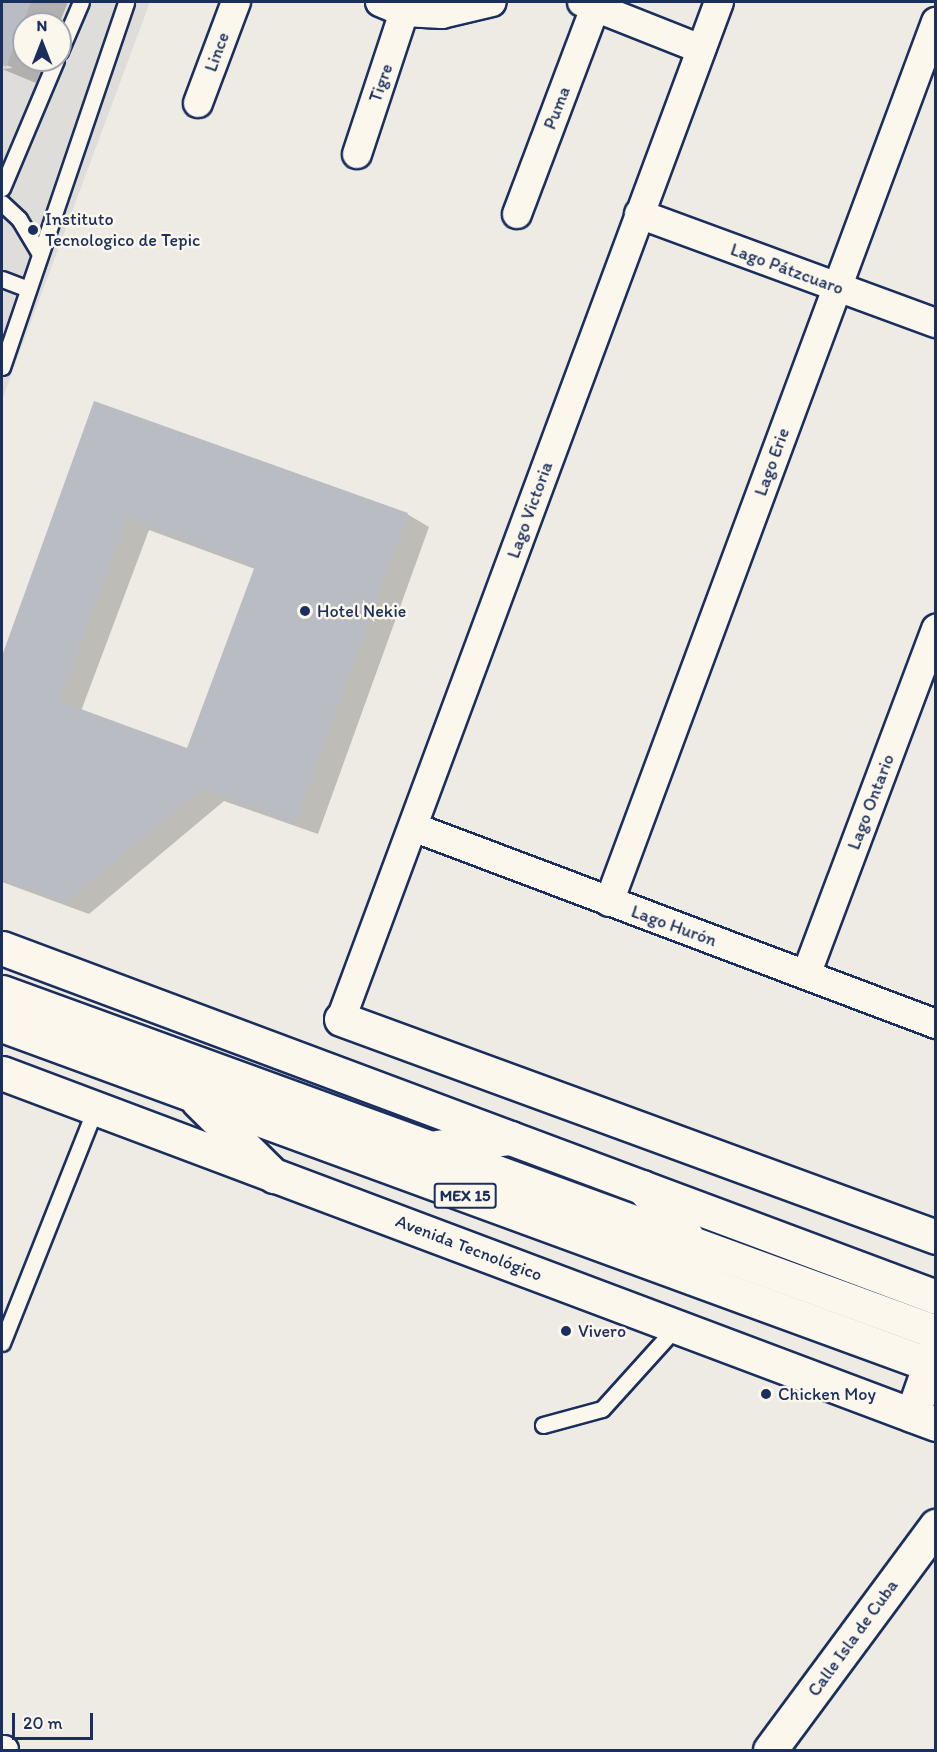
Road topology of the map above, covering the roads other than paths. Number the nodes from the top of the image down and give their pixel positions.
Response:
1 (81, 2) edge
2 (126, 2) edge
3 (236, 2) edge
4 (492, 2) edge
5 (716, 2) edge
6 (591, 3) edge
7 (392, 7) edge
8 (936, 22) edge
9 (72, 23) edge
10 (701, 49) junction
11 (51, 72) edge
12 (198, 103) dead end
13 (357, 154) dead end
14 (2, 188) edge
15 (2, 203) edge
16 (516, 214) dead end
17 (639, 214) junction
18 (40, 254) junction
19 (2, 279) edge
20 (837, 287) junction
21 (28, 289) junction
22 (936, 323) edge
23 (2, 368) edge
24 (936, 629) edge
25 (413, 827) junction
26 (609, 902) junction
27 (2, 948) edge
28 (806, 975) junction
29 (2, 992) edge
30 (341, 1018) joint
31 (936, 1024) edge
32 (2, 1025) edge
33 (2, 1073) edge
34 (188, 1092) junction
35 (95, 1109) junction
36 (510, 1138) junction
37 (430, 1147) junction
38 (274, 1176) junction
39 (642, 1187) junction
40 (936, 1237) edge
41 (690, 1241) junction
42 (936, 1297) edge
43 (677, 1326) junction
44 (936, 1332) edge
45 (2, 1343) edge
46 (933, 1359) edge
47 (924, 1419) edge
48 (543, 1425) dead end
49 (936, 1526) edge
50 (770, 1750) edge

1 - 9 lane
2 - 18 lane
3 - 12 street, Lince
4 - 7 street
5 - 10 street, Lago Victoria
6 - 10 street
6 - 16 street, Puma
7 - 13 street, Tigre
8 - 20 street, Lago Erie
10 - 17 street, Lago Victoria
11 - 14 lane
15 - 18 lane
17 - 20 street, Lago Pátzcuaro
17 - 25 street, Lago Victoria
18 - 21 lane
19 - 21 lane
20 - 22 street, Lago Pátzcuaro
20 - 26 street, Lago Erie
21 - 23 lane
24 - 28 street, Lago Ontario
25 - 26 street, Lago Hurón
25 - 30 street, Lago Victoria
26 - 28 street, Lago Hurón
27 - 36 main road
28 - 31 street, Lago Hurón
29 - 37 main road, MEX 15
30 - 40 main road
32 - 34 main road, MEX 15
33 - 35 main road, Avenida Tecnológico
34 - 38 main road
34 - 46 main road, MEX 15
35 - 38 main road, Avenida Tecnológico
35 - 45 lane
36 - 37 main road
36 - 39 main road
37 - 41 main road, MEX 15
38 - 43 main road, Avenida Tecnológico
39 - 41 main road
39 - 42 main road
41 - 44 main road, MEX 15
43 - 47 main road, Avenida Tecnológico
43 - 48 lane
46 - 47 main road
49 - 50 main road, Calle Isla de Cuba

